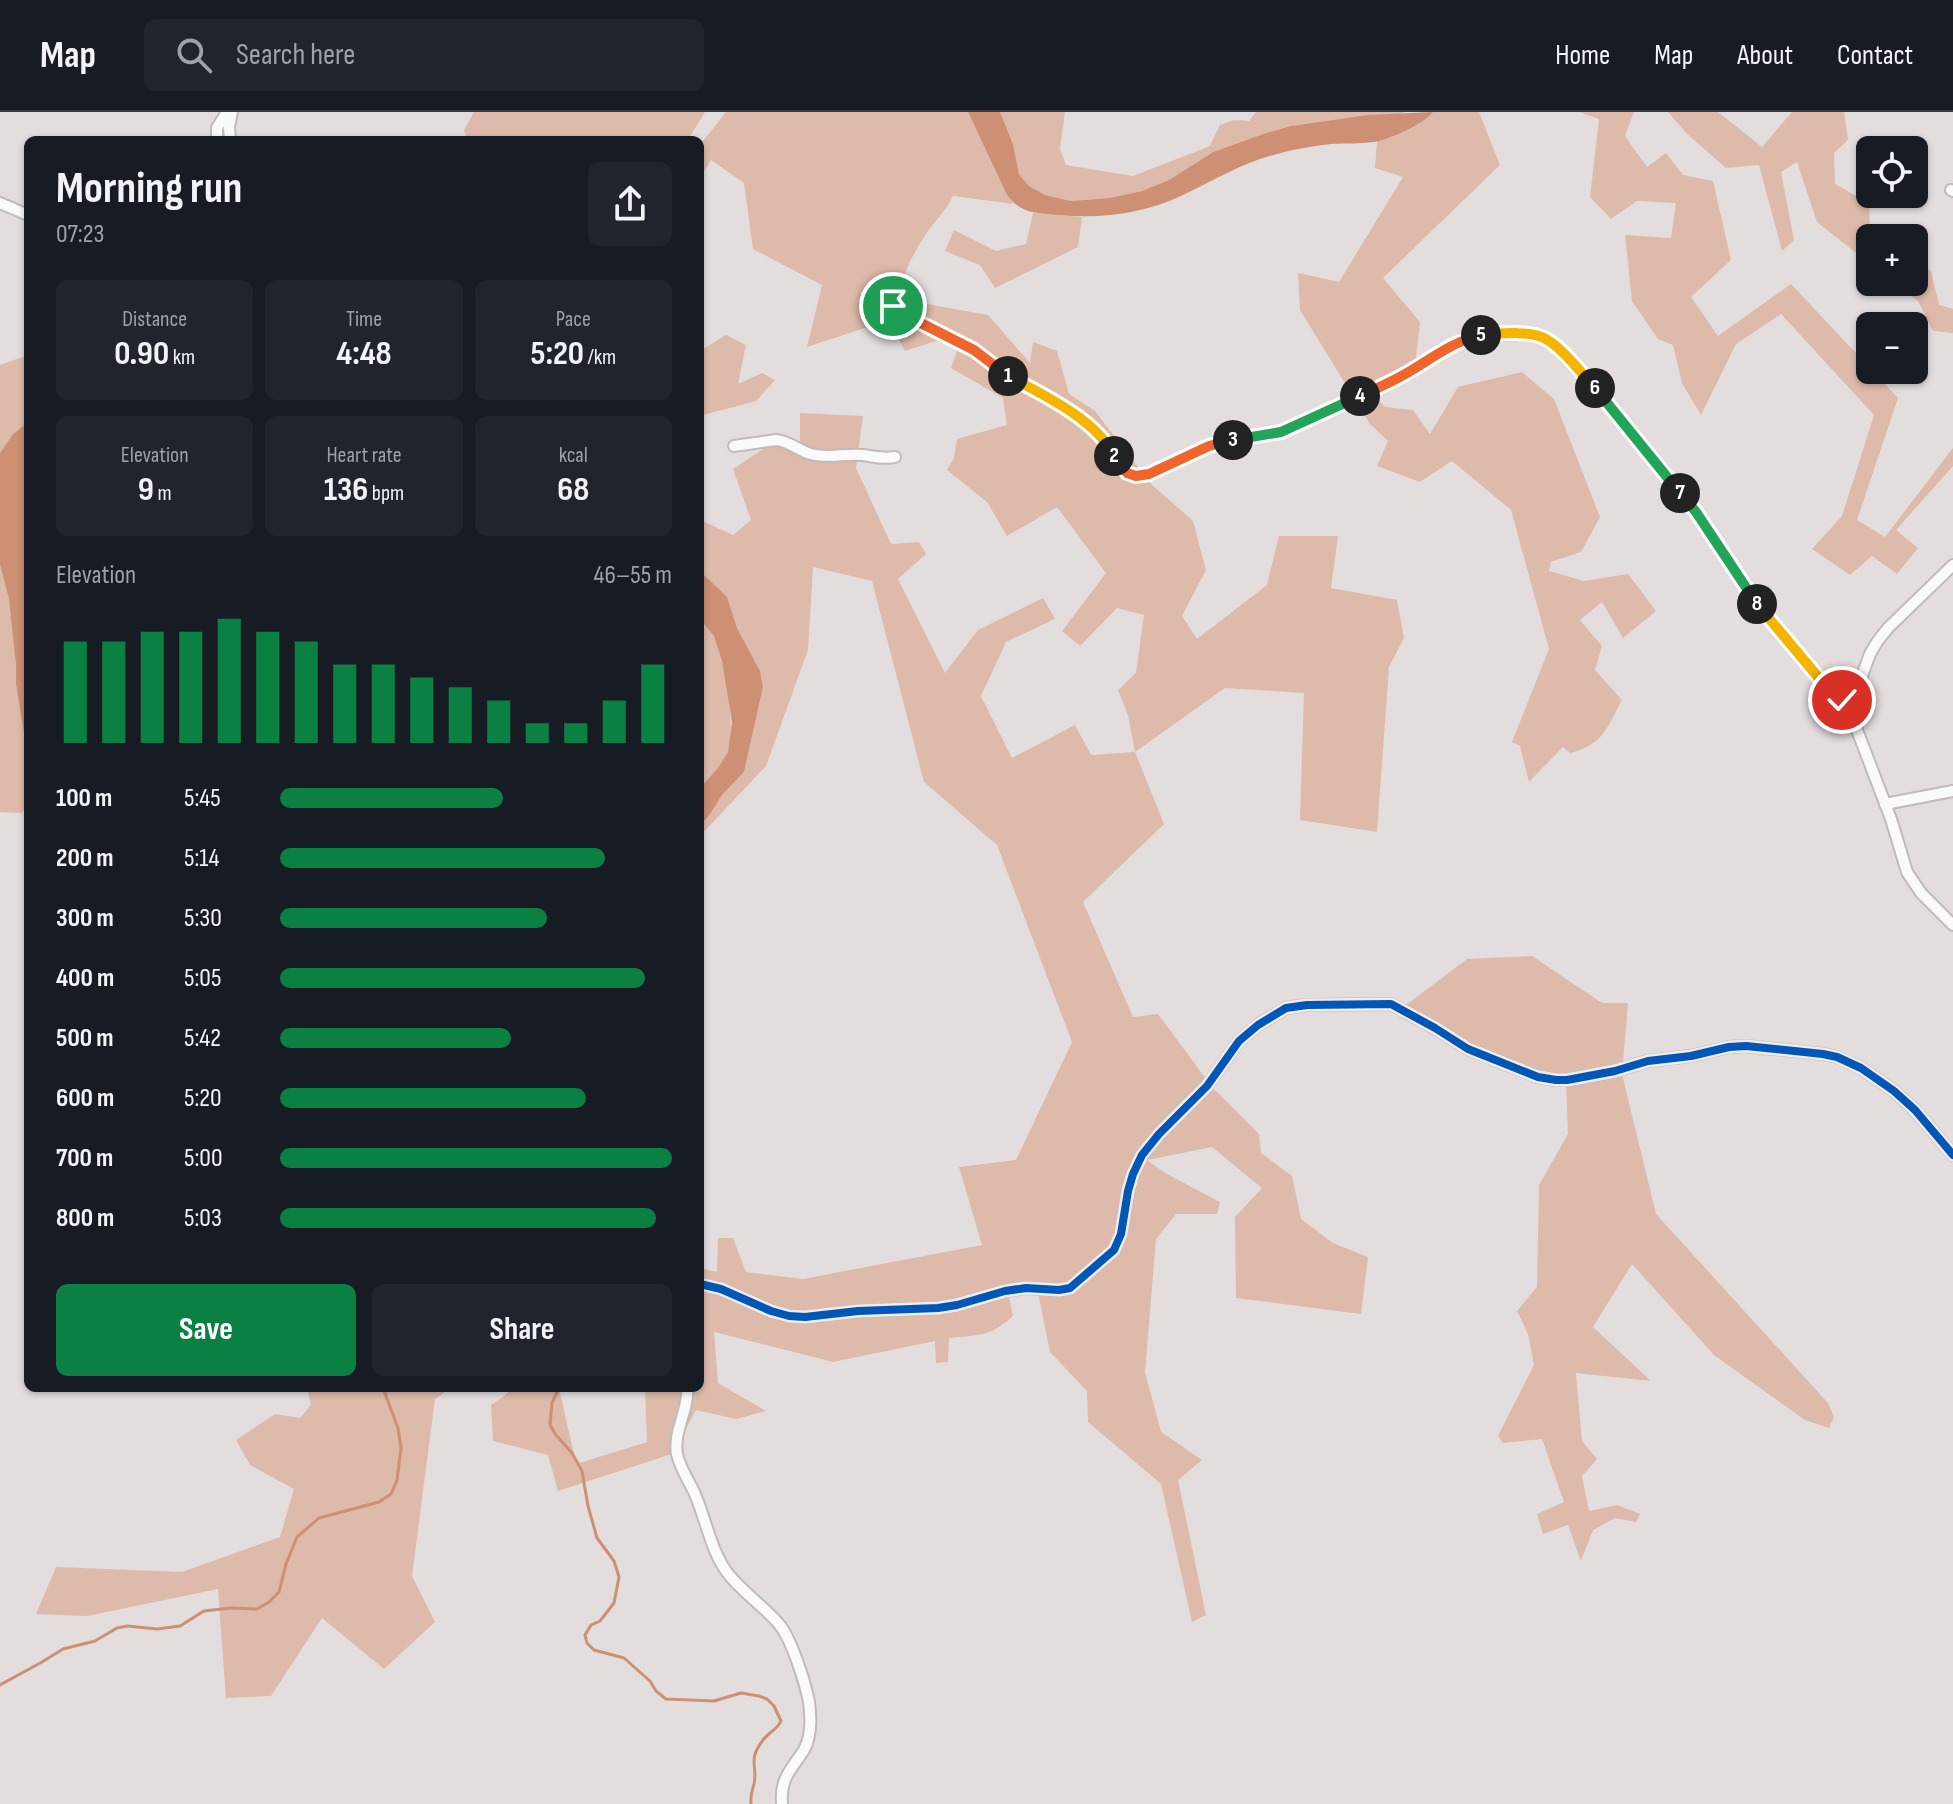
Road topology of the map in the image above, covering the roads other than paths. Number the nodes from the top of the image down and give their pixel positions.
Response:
1 (230, 112) edge
2 (217, 136) edge
3 (230, 136) edge
4 (0, 203) edge
5 (24, 213) edge
6 (893, 306) dead end
7 (734, 446) dead end
8 (895, 457) dead end
9 (1953, 565) edge
10 (1853, 700) junction
11 (1953, 791) edge
12 (1885, 804) junction
13 (1953, 925) edge
14 (1953, 1155) edge
15 (704, 1285) edge
16 (687, 1392) edge
17 (782, 1804) edge

1 - 2 street
1 - 3 street
4 - 5 street
6 - 10 street
7 - 8 street
9 - 10 street
10 - 12 street
11 - 12 street
12 - 13 street
14 - 15 street
16 - 17 street

